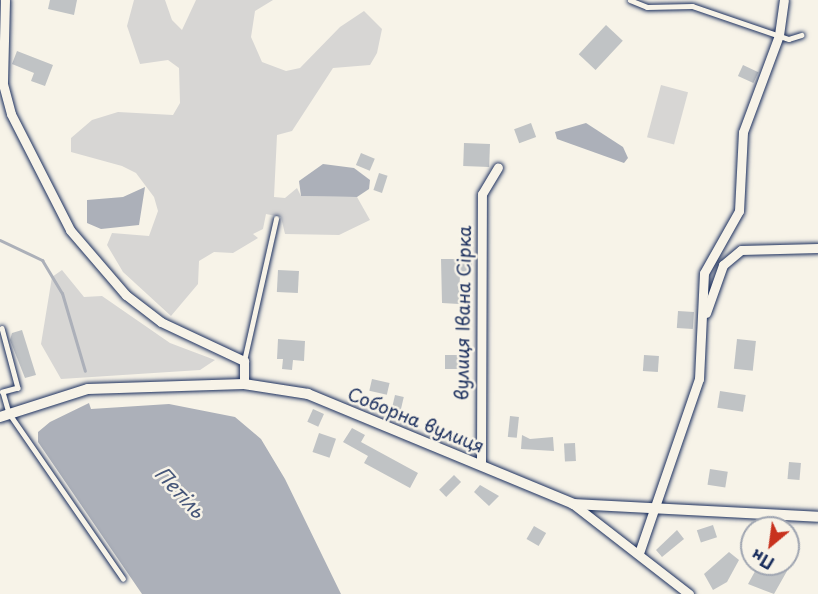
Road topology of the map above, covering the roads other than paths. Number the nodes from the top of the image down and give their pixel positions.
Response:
1 (5, 0) edge
2 (630, 0) edge
3 (784, 0) edge
4 (779, 35) junction
5 (801, 35) dead end
6 (498, 167) dead end
7 (276, 219) dead end
8 (818, 248) edge
9 (705, 315) junction
10 (2, 328) dead end
11 (244, 361) junction
12 (244, 384) junction
13 (4, 415) edge
14 (481, 464) junction
15 (573, 504) junction
16 (656, 511) junction
17 (818, 517) edge
18 (639, 553) junction
19 (123, 578) dead end
20 (689, 594) edge

1 - 11 street
2 - 4 lane
3 - 4 street
4 - 5 lane
4 - 9 street
6 - 14 street, вулиця Івана Сірка
7 - 11 lane
8 - 9 street
9 - 16 street
10 - 13 lane
11 - 12 street
12 - 13 street, Соборна вулиця
12 - 14 street, Соборна вулиця
13 - 19 lane
14 - 15 street, Соборна вулиця
15 - 16 street, Соборна вулиця
15 - 18 street
16 - 17 street, Соборна вулиця
16 - 18 street
18 - 20 street

